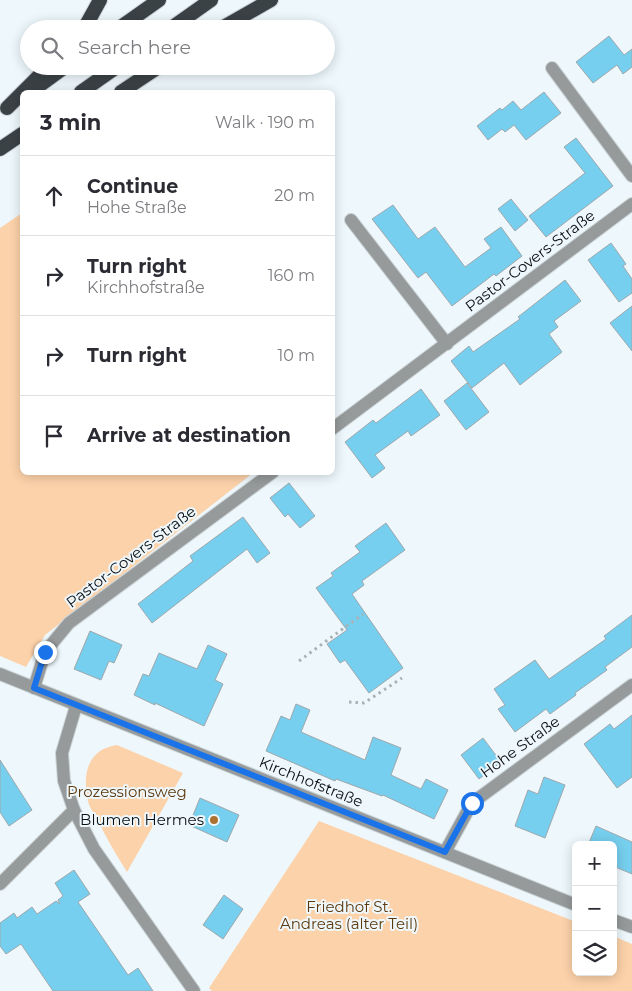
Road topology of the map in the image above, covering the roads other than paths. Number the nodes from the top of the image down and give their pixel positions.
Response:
1 (100, 0) edge
2 (159, 0) edge
3 (211, 0) edge
4 (271, 0) edge
5 (89, 20) edge
6 (131, 20) edge
7 (183, 20) edge
8 (236, 20) edge
9 (552, 68) dead end
10 (39, 75) edge
11 (53, 75) edge
12 (105, 75) edge
13 (146, 75) edge
14 (24, 90) edge
15 (32, 90) edge
16 (84, 90) edge
17 (124, 90) edge
18 (20, 94) edge
19 (20, 98) edge
20 (4, 110) edge
21 (20, 135) edge
22 (0, 149) edge
23 (632, 176) edge
24 (632, 204) edge
25 (351, 220) dead end
26 (447, 344) junction
27 (335, 427) edge
28 (269, 475) edge
29 (0, 674) edge
30 (632, 685) edge
31 (34, 688) junction
32 (76, 706) junction
33 (74, 810) junction
34 (445, 852) junction
35 (0, 884) edge
36 (572, 903) edge
37 (617, 922) edge
38 (632, 928) edge
39 (194, 991) edge

1 - 5 highway
2 - 6 highway
3 - 7 highway
4 - 8 highway
9 - 23 street
10 - 14 highway
11 - 15 highway
12 - 16 highway
13 - 17 highway
18 - 20 highway
19 - 20 highway
21 - 22 highway
24 - 26 street, Pastor-Covers-Straße
25 - 26 street
26 - 27 street, Pastor-Covers-Straße
28 - 31 street, Pastor-Covers-Straße
29 - 31 street, Kirchhofstraße
30 - 34 street, Hohe Straße
31 - 32 street, Kirchhofstraße
32 - 33 street
32 - 34 street, Kirchhofstraße
33 - 35 street
33 - 39 street
34 - 36 street, Kirchhofstraße
37 - 38 street

